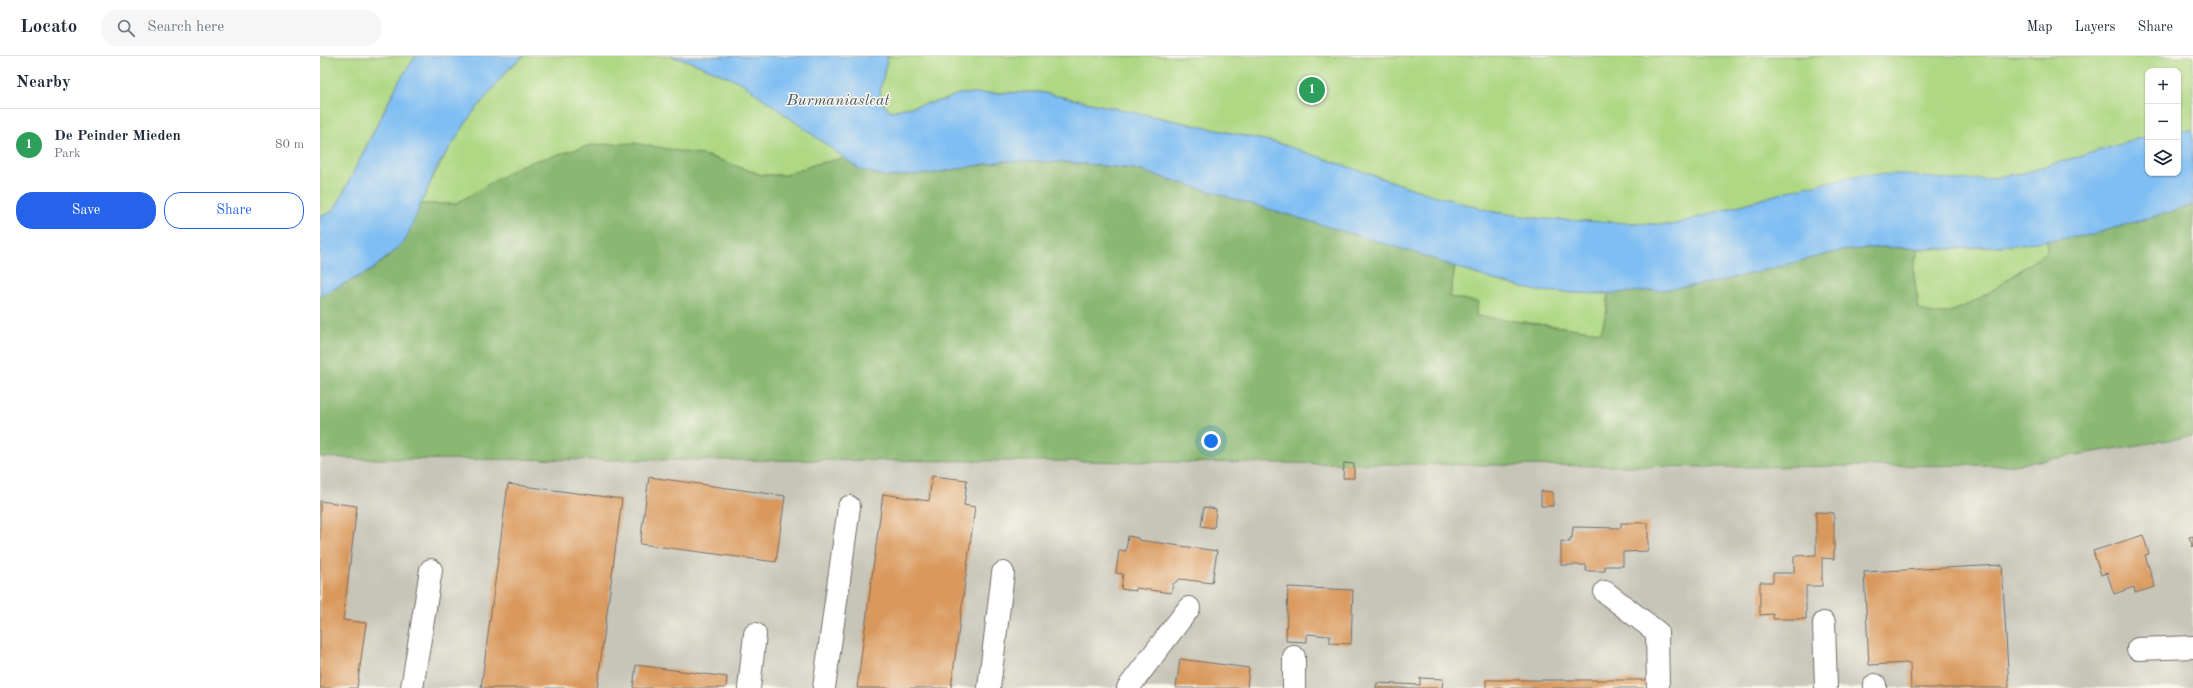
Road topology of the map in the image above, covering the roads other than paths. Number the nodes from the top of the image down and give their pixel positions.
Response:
1 (849, 507) dead end
2 (431, 570) dead end
3 (1002, 573) dead end
4 (1605, 592) dead end
5 (1189, 608) dead end
6 (1824, 623) dead end
7 (755, 634) dead end
8 (2193, 648) edge
9 (2138, 649) dead end
10 (1294, 657) dead end
11 (412, 688) edge
12 (749, 688) edge
13 (824, 688) edge
14 (989, 688) edge
15 (1128, 688) edge
16 (1294, 688) edge
17 (1658, 688) edge
18 (1826, 688) edge

1 - 13 lane
2 - 11 lane
3 - 14 lane
4 - 17 lane
5 - 15 lane
6 - 18 lane
7 - 12 lane
8 - 9 lane
10 - 16 lane

